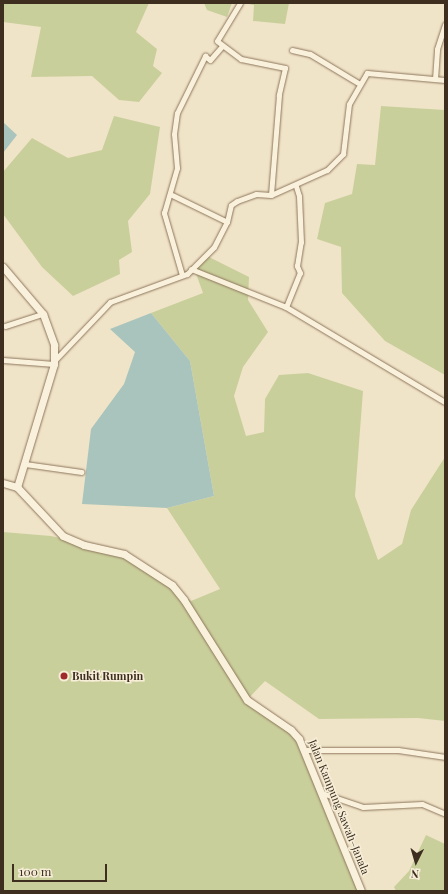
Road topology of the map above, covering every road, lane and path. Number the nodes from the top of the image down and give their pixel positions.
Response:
1 (240, 3) edge
2 (445, 24) edge
3 (222, 46) junction
4 (292, 50) dead end
5 (435, 79) junction
6 (445, 80) edge
7 (358, 83) junction
8 (296, 186) junction
9 (172, 195) junction
10 (271, 195) junction
11 (227, 222) junction
12 (3, 268) edge
13 (191, 269) junction
14 (182, 275) junction
15 (286, 307) junction
16 (43, 314) junction
17 (6, 326) dead end
18 (3, 360) edge
19 (54, 362) junction
20 (445, 402) edge
21 (25, 464) junction
22 (81, 472) dead end
23 (3, 483) edge
24 (17, 486) junction
25 (305, 750) junction
26 (445, 757) edge
27 (322, 793) junction
28 (445, 814) edge
29 (361, 891) edge

1 - 3 street
2 - 5 street
3 - 9 street
3 - 10 street
4 - 7 street
5 - 6 street
5 - 7 street
7 - 8 street
8 - 10 street
8 - 15 street
9 - 11 street
9 - 14 street
10 - 11 street
11 - 13 street
12 - 16 main road
13 - 14 street
13 - 15 street
14 - 19 street
15 - 20 street
16 - 17 street
16 - 19 main road
18 - 19 street
19 - 21 main road
21 - 22 street
21 - 24 main road
23 - 24 main road
24 - 25 main road, Jalan Kampung Sawah–Janala
25 - 26 street
25 - 27 main road, Jalan Kampung Sawah–Janala
27 - 28 street
27 - 29 main road, Jalan Kampung Sawah–Janala

